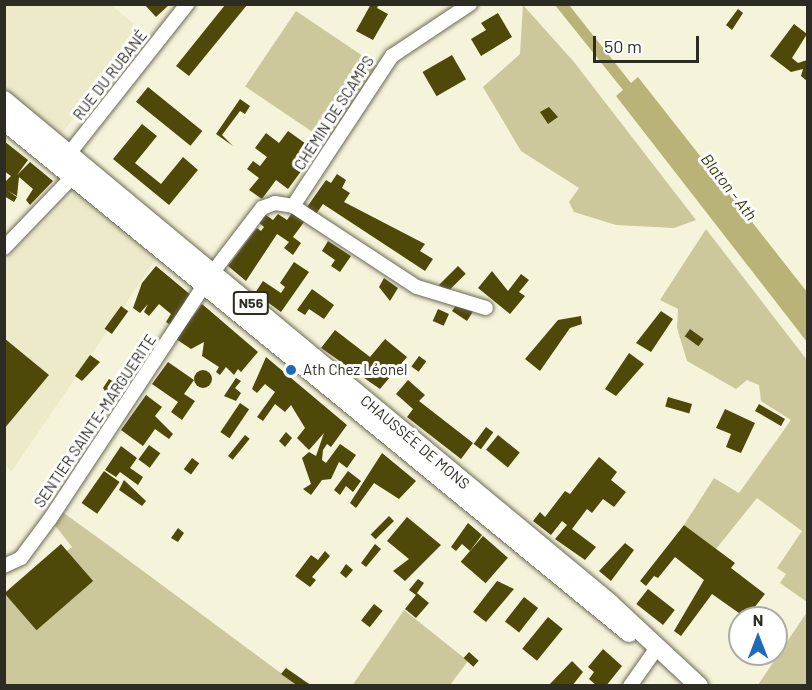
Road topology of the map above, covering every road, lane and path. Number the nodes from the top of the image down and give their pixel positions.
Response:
1 (187, 4) edge
2 (470, 4) edge
3 (4, 100) edge
4 (4, 121) edge
5 (71, 166) junction
6 (293, 206) junction
7 (4, 248) edge
8 (209, 279) junction
9 (486, 308) dead end
10 (4, 566) edge
11 (656, 650) junction
12 (630, 686) edge
13 (699, 686) edge

1 - 5 street, RUE DU RUBANÉ
2 - 6 street, CHEMIN DE SCAMPS
3 - 5 main road, CHAUSSÉE DE MONS / N56
4 - 5 main road, CHAUSSÉE DE MONS / N56
5 - 7 street, RUE DU RUBANÉ
5 - 8 main road, CHAUSSÉE DE MONS / N56
6 - 8 street
6 - 9 street
8 - 10 street, SENTIER SAINTE-MARGUERITE
8 - 11 main road, CHAUSSÉE DE MONS / N56
11 - 12 street
11 - 13 main road, CHAUSSÉE DE MONS / N56

